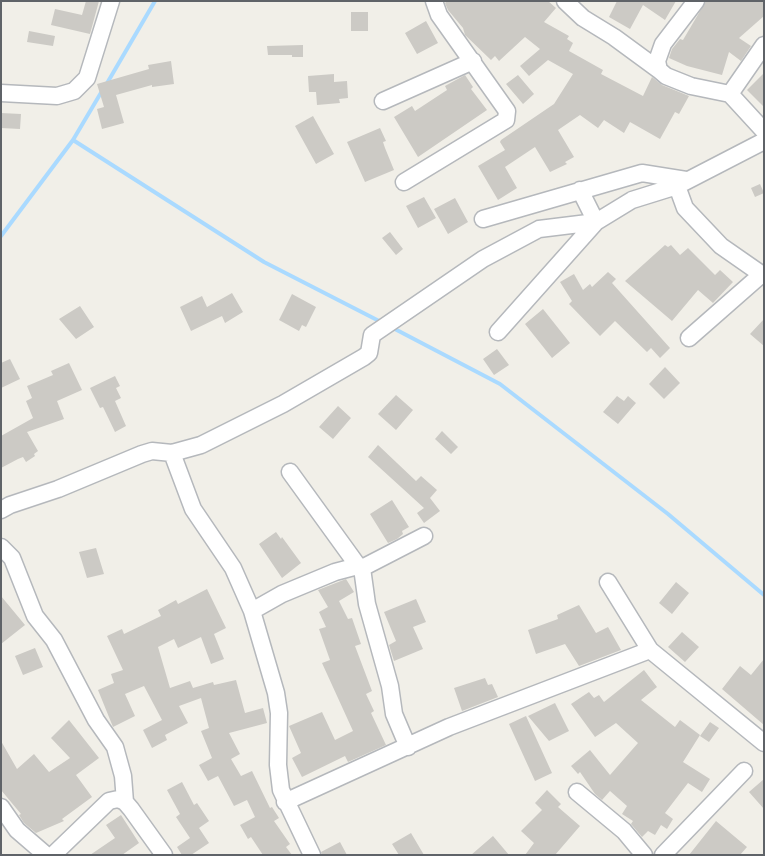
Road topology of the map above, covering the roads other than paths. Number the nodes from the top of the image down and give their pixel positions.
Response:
1 (111, 1) edge
2 (434, 1) edge
3 (565, 1) edge
4 (696, 1) edge
5 (764, 45) edge
6 (473, 61) junction
7 (659, 70) junction
8 (1, 93) edge
9 (730, 94) junction
10 (383, 101) dead end
11 (764, 131) edge
12 (764, 141) edge
13 (404, 182) dead end
14 (682, 183) junction
15 (580, 190) junction
16 (483, 219) dead end
17 (596, 222) junction
18 (763, 275) edge
19 (498, 332) dead end
20 (689, 338) dead end
21 (172, 452) junction
22 (290, 472) dead end
23 (1, 510) edge
24 (424, 536) dead end
25 (1, 547) edge
26 (360, 567) junction
27 (608, 582) dead end
28 (252, 611) junction
29 (650, 650) junction
30 (764, 743) edge
31 (408, 748) junction
32 (744, 771) dead end
33 (577, 792) dead end
34 (125, 802) junction
35 (285, 802) junction
36 (1, 807) edge
37 (46, 855) edge
38 (53, 855) edge
39 (164, 855) edge
40 (312, 855) edge
41 (644, 855) edge
42 (663, 855) edge

1 - 8 street
2 - 6 street
3 - 7 street
4 - 7 street
5 - 9 street
6 - 10 street
6 - 13 street
7 - 9 street
9 - 11 street
12 - 14 street
14 - 15 street
14 - 17 street
14 - 18 street
15 - 16 street
15 - 17 street
17 - 19 street
17 - 21 street
18 - 20 street
21 - 23 street
21 - 28 street
22 - 26 street
24 - 26 street
25 - 34 street
26 - 28 street
26 - 31 street
27 - 29 street
28 - 35 street
29 - 30 street
29 - 31 street
31 - 35 street
32 - 42 street
33 - 41 street
34 - 38 street
34 - 39 street
35 - 40 street
36 - 37 street

